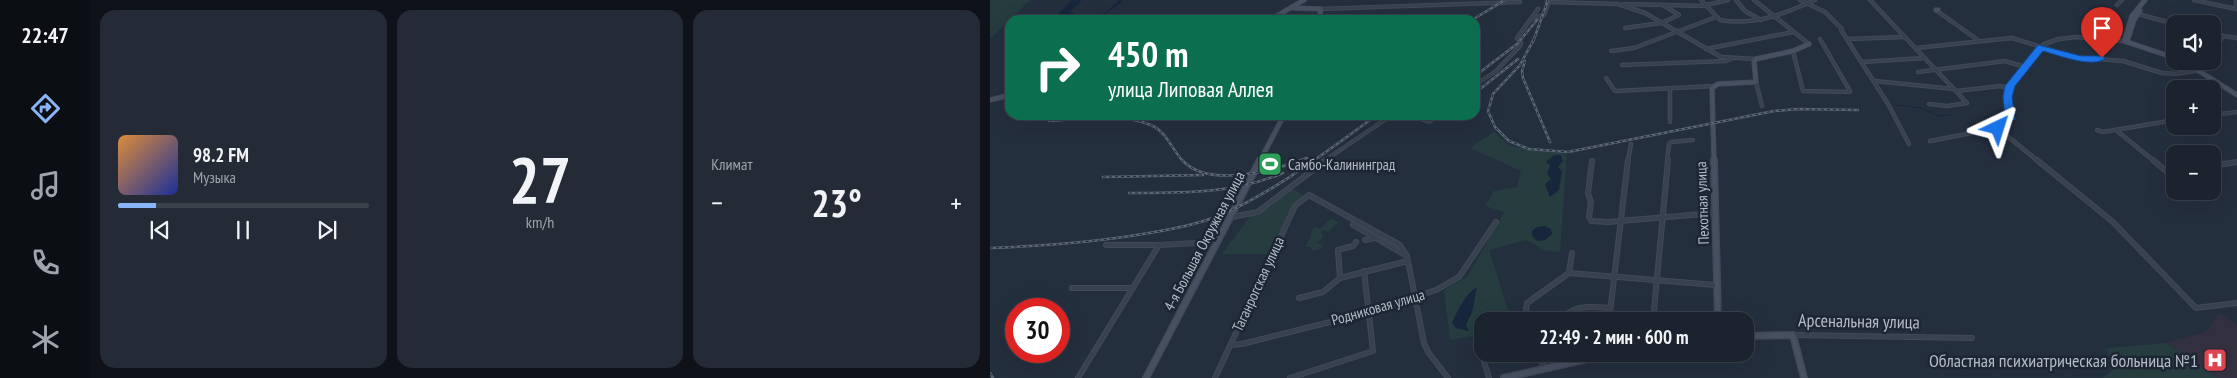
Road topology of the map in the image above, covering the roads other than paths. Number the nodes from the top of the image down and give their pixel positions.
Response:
1 (1304, 0) edge
2 (1701, 0) edge
3 (1728, 0) edge
4 (1736, 0) edge
5 (1754, 0) edge
6 (1800, 0) edge
7 (1815, 0) edge
8 (1870, 0) edge
9 (2122, 0) edge
10 (2147, 0) edge
11 (2194, 0) edge
12 (1520, 2) dead end
13 (2236, 2) edge
14 (1618, 4) junction
15 (1806, 4) junction
16 (1662, 5) junction
17 (2117, 5) dead end
18 (1706, 6) junction
19 (1294, 8) junction
20 (1299, 9) junction
21 (1321, 9) junction
22 (1538, 9) dead end
23 (2236, 9) edge
24 (1937, 10) dead end
25 (1284, 14) joint
26 (2138, 14) junction
27 (1320, 15) edge
28 (1716, 17) junction
29 (1774, 17) junction
30 (1530, 19) junction
31 (1762, 20) junction
32 (2166, 22) edge
33 (1660, 23) junction
34 (1625, 28) dead end
35 (1793, 32) junction
36 (1677, 33) junction
37 (1906, 37) junction
38 (2222, 37) edge
39 (2237, 38) edge
40 (1820, 39) dead end
41 (1848, 40) junction
42 (1978, 41) junction
43 (2126, 41) junction
44 (1809, 44) joint
45 (2041, 47) junction
46 (1916, 48) junction
47 (1705, 49) junction
48 (1611, 51) dead end
49 (1793, 51) junction
50 (2166, 55) edge
51 (1731, 58) junction
52 (1925, 58) junction
53 (1756, 59) junction
54 (1862, 62) junction
55 (1622, 64) dead end
56 (2024, 67) junction
57 (1936, 70) junction
58 (2202, 70) edge
59 (2197, 71) junction
60 (1918, 72) dead end
61 (1606, 78) dead end
62 (1874, 81) junction
63 (1480, 82) edge
64 (1756, 82) junction
65 (1714, 86) junction
66 (1670, 88) junction
67 (2009, 88) junction
68 (1955, 90) junction
69 (2237, 95) edge
70 (1005, 96) edge
71 (990, 100) edge
72 (1928, 104) dead end
73 (1762, 106) dead end
74 (2237, 112) edge
75 (2221, 114) edge
76 (1281, 120) edge
77 (1385, 120) edge
78 (1670, 122) dead end
79 (2166, 122) edge
80 (1996, 126) junction
81 (2097, 130) dead end
82 (2116, 130) junction
83 (1693, 140) dead end
84 (1930, 141) dead end
85 (1631, 144) dead end
86 (1909, 144) dead end
87 (1592, 160) dead end
88 (2237, 162) edge
89 (2221, 165) edge
90 (2166, 171) edge
91 (1715, 213) junction
92 (1230, 217) junction
93 (1661, 217) junction
94 (1621, 221) junction
95 (1496, 222) dead end
96 (1353, 225) dead end
97 (1375, 238) junction
98 (1365, 240) dead end
99 (1217, 242) junction
100 (1356, 242) dead end
101 (1159, 245) junction
102 (1106, 246) dead end
103 (1572, 254) dead end
104 (1407, 256) junction
105 (1408, 261) junction
106 (1364, 271) junction
107 (1569, 273) junction
108 (1614, 277) junction
109 (1340, 278) junction
110 (1656, 282) junction
111 (1717, 286) junction
112 (1072, 288) dead end
113 (1132, 288) junction
114 (1299, 298) dead end
115 (1415, 299) junction
116 (2237, 303) edge
117 (1610, 308) junction
118 (1370, 312) junction
119 (1527, 312) edge
120 (1568, 312) edge
121 (1610, 312) edge
122 (1654, 312) edge
123 (1718, 312) edge
124 (1793, 335) junction
125 (1754, 336) edge
126 (1972, 338) dead end
127 (1230, 345) junction
128 (1484, 362) edge
129 (1542, 362) edge
130 (1571, 362) edge
131 (1544, 368) junction
132 (1078, 378) edge
133 (1146, 378) edge
134 (1215, 378) edge
135 (1290, 378) edge
136 (1448, 378) edge
137 (1489, 378) edge
138 (1504, 378) edge
139 (1804, 378) edge

1 - 19 street
2 - 18 street
3 - 18 street
4 - 31 street
5 - 29 street
6 - 15 street
7 - 15 street
8 - 37 street
9 - 17 street
10 - 26 street
10 - 43 street
11 - 23 street
12 - 21 street
13 - 23 street
14 - 16 street
14 - 30 street
14 - 33 street
15 - 29 street
15 - 41 street
16 - 18 street
16 - 33 street
18 - 28 street
19 - 20 street
19 - 25 street
20 - 21 street
20 - 25 street
21 - 27 street
22 - 30 street
24 - 42 street
26 - 32 street
26 - 43 street
28 - 31 street
28 - 36 street
29 - 31 street
29 - 35 street
30 - 63 street
33 - 34 street
33 - 36 street
35 - 44 street
35 - 47 street
36 - 47 street
36 - 48 street
37 - 41 street
37 - 46 street
38 - 39 street
40 - 49 street
41 - 54 street
42 - 45 street
42 - 46 street
43 - 45 street
43 - 50 street
44 - 49 street
45 - 56 street
45 - 59 street
46 - 52 street
47 - 51 street
49 - 53 street
51 - 53 street
51 - 55 street
52 - 54 street
52 - 57 street
53 - 64 street
54 - 62 street
56 - 57 street
56 - 67 street
57 - 60 street
57 - 68 street
58 - 59 street
59 - 69 street
61 - 66 street
62 - 68 street
62 - 86 street
64 - 65 street
64 - 73 street
65 - 66 street
65 - 91 street, Пехотная улица
66 - 78 street
67 - 68 street
67 - 80 street
68 - 72 street
70 - 71 street
74 - 75 street
76 - 92 street, 4-я Большая Окружная улица
77 - 92 street
79 - 82 street
80 - 84 street
80 - 116 street
81 - 82 street
82 - 90 street
83 - 93 street
85 - 94 street
87 - 94 street
88 - 89 street
91 - 93 street
91 - 111 street, Пехотная улица
92 - 99 street, 4-я Большая Окружная улица
93 - 94 street
93 - 110 street
94 - 108 street
95 - 115 street, Родниковая улица
96 - 97 street
97 - 98 street
97 - 104 street
99 - 101 street
99 - 133 street, 4-я Большая Окружная улица
100 - 109 street
101 - 102 street
101 - 113 street
103 - 107 street
104 - 105 street
104 - 127 street, Таганрогская улица
105 - 106 street
105 - 115 street
106 - 109 street
106 - 118 street
107 - 108 street
107 - 119 street
108 - 110 street
108 - 117 street
109 - 114 street
110 - 111 street
110 - 122 street
111 - 123 street, Пехотная улица
112 - 113 street
113 - 132 street
115 - 118 street, Родниковая улица
115 - 136 street
117 - 120 street
117 - 121 street
118 - 127 street, Родниковая улица
118 - 135 street
124 - 125 street, Арсенальная улица
124 - 126 street, Арсенальная улица
124 - 139 street
127 - 134 street, Таганрогская улица
128 - 137 street
129 - 131 street
130 - 131 street
131 - 138 street

